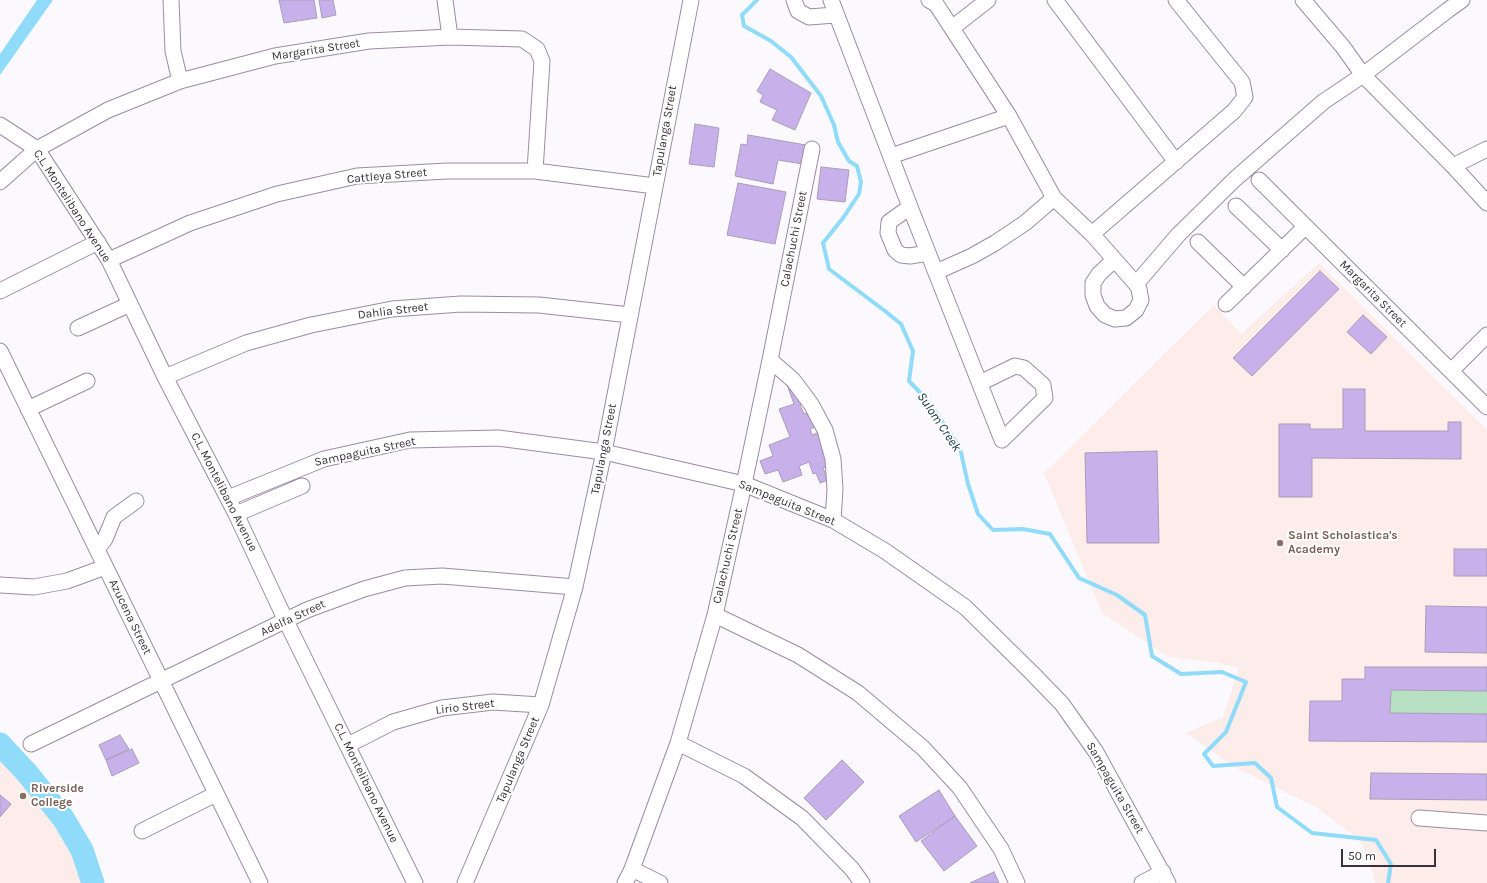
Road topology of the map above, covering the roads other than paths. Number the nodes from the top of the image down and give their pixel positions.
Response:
1 (171, 0) edge
2 (445, 0) edge
3 (691, 0) edge
4 (794, 0) edge
5 (831, 0) edge
6 (929, 0) edge
7 (988, 0) edge
8 (1055, 0) edge
9 (1176, 0) edge
10 (1303, 0) edge
11 (1462, 0) edge
12 (1444, 5) edge
13 (836, 15) junction
14 (952, 28) junction
15 (450, 37) junction
16 (1363, 75) junction
17 (180, 81) junction
18 (1009, 116) junction
19 (0, 125) edge
20 (812, 148) dead end
21 (37, 149) junction
22 (1487, 149) edge
23 (890, 156) junction
24 (1176, 162) junction
25 (1453, 166) junction
26 (535, 171) junction
27 (1259, 180) dead end
28 (0, 182) edge
29 (655, 186) junction
30 (1054, 198) junction
31 (1487, 203) edge
32 (1236, 206) dead end
33 (910, 207) junction
34 (1305, 227) junction
35 (1092, 234) junction
36 (98, 242) junction
37 (1198, 242) dead end
38 (1282, 250) junction
39 (928, 253) junction
40 (109, 260) junction
41 (1114, 260) junction
42 (936, 272) junction
43 (1136, 284) junction
44 (1244, 287) junction
45 (0, 291) edge
46 (130, 304) junction
47 (1226, 304) dead end
48 (630, 315) junction
49 (78, 328) dead end
50 (1487, 335) edge
51 (1, 354) edge
52 (770, 360) junction
53 (1451, 371) junction
54 (165, 377) junction
55 (87, 381) dead end
56 (980, 383) junction
57 (1487, 407) edge
58 (28, 409) junction
59 (604, 452) junction
60 (744, 484) junction
61 (302, 486) dead end
62 (228, 498) junction
63 (136, 501) dead end
64 (236, 514) junction
65 (833, 520) junction
66 (97, 550) junction
67 (105, 567) junction
68 (0, 585) edge
69 (575, 587) junction
70 (715, 615) junction
71 (286, 621) junction
72 (161, 681) junction
73 (542, 705) junction
74 (678, 743) junction
75 (31, 744) dead end
76 (348, 745) junction
77 (216, 794) junction
78 (1419, 818) dead end
79 (1487, 823) edge
80 (142, 831) dead end
81 (632, 869) junction
82 (1166, 878) edge
83 (260, 883) edge
84 (415, 883) edge
85 (465, 883) edge
86 (625, 883) edge
87 (660, 883) edge
88 (862, 883) edge
89 (1017, 883) edge
90 (1142, 883) edge

1 - 17 street
2 - 15 street
3 - 29 street, Tapulanga Street
4 - 13 street
5 - 13 street
6 - 14 street
7 - 14 street
8 - 24 street
9 - 24 street
10 - 16 street
11 - 12 street
12 - 16 street
13 - 23 street
14 - 18 street
15 - 17 street, Margarita Street
15 - 26 street, Margarita Street
16 - 25 street
16 - 43 street
17 - 21 street, Margarita Street
18 - 23 street
18 - 30 street
19 - 21 street, C.L. Montelibano Avenue
20 - 52 street, Calachuchi Street
21 - 28 street, Margarita Street
21 - 36 street, C.L. Montelibano Avenue
22 - 25 street
23 - 33 street
24 - 35 street
25 - 31 street
26 - 29 street, Cattleya Street
26 - 40 street, Cattleya Street
27 - 34 street, Margarita Street
29 - 48 street, Tapulanga Street
30 - 35 street
30 - 42 street
32 - 38 street
33 - 39 street
33 - 39 street
34 - 38 street
34 - 53 street, Margarita Street
35 - 41 street
36 - 40 street, C.L. Montelibano Avenue
36 - 45 street
37 - 44 street
38 - 44 street
39 - 42 street
40 - 46 street, C.L. Montelibano Avenue
41 - 43 street
41 - 43 street
42 - 56 street
44 - 47 street
46 - 49 street
46 - 54 street, C.L. Montelibano Avenue
48 - 54 street, Dahlia Street
48 - 59 street, Tapulanga Street
50 - 53 street
51 - 58 street, Azucena Street
52 - 60 street, Calachuchi Street
52 - 65 street
53 - 57 street, Margarita Street
54 - 62 street, C.L. Montelibano Avenue
55 - 58 street
56 - 56 street
58 - 66 street, Azucena Street
59 - 60 street, Sampaguita Street
59 - 62 street, Sampaguita Street
59 - 69 street, Tapulanga Street
60 - 65 street, Sampaguita Street
60 - 70 street, Calachuchi Street
61 - 64 street
62 - 64 street, C.L. Montelibano Avenue
63 - 66 street
64 - 71 street, C.L. Montelibano Avenue
65 - 82 street, Sampaguita Street
66 - 67 street, Azucena Street
67 - 68 street
67 - 72 street, Azucena Street
69 - 71 street, Adelfa Street
69 - 73 street, Tapulanga Street
70 - 74 street, Calachuchi Street
70 - 89 street
71 - 72 street, Adelfa Street
71 - 76 street, C.L. Montelibano Avenue
72 - 75 street, Adelfa Street
72 - 77 street, Azucena Street
73 - 76 street, Lirio Street
73 - 85 street, Tapulanga Street
74 - 81 street, Calachuchi Street
74 - 88 street
76 - 84 street, C.L. Montelibano Avenue
77 - 80 street
77 - 83 street, Azucena Street
78 - 79 street
81 - 86 street, Calachuchi Street
81 - 87 street
82 - 90 street

